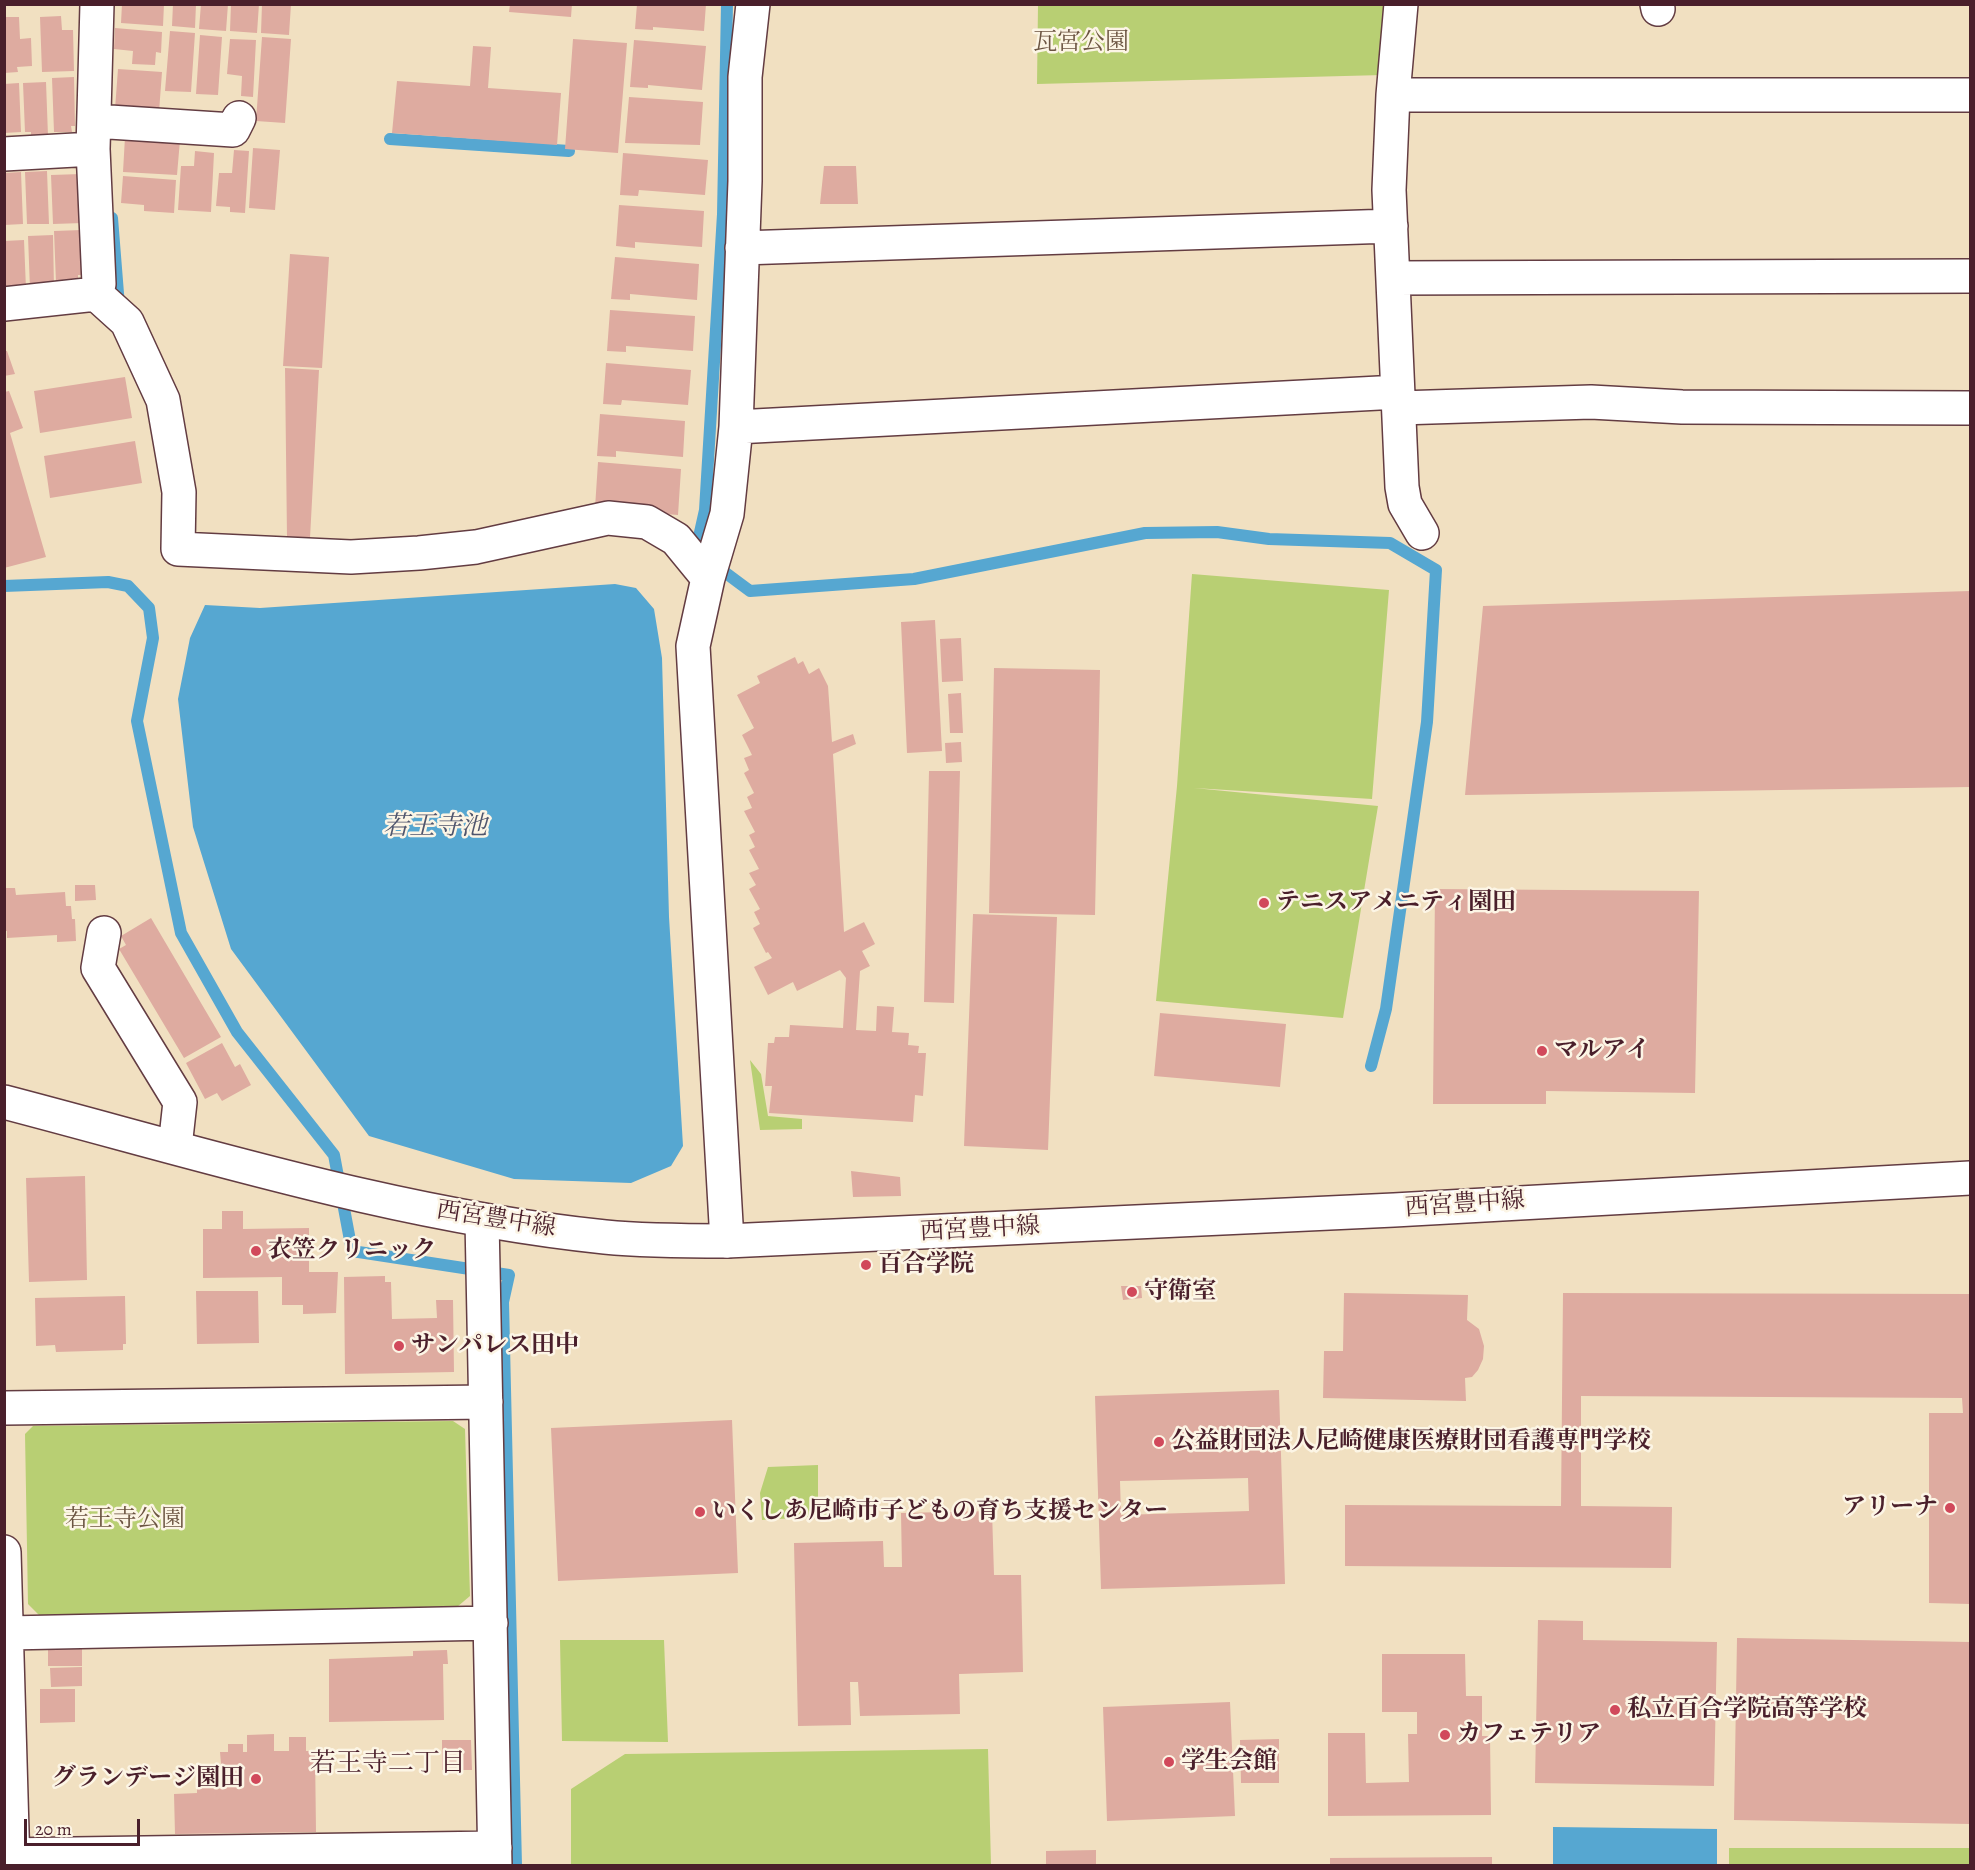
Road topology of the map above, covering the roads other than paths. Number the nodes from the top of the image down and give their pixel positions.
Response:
1 (97, 4) edge
2 (753, 4) edge
3 (1401, 4) edge
4 (1393, 95) junction
5 (1971, 95) edge
6 (239, 118) dead end
7 (93, 135) junction
8 (4, 154) edge
9 (1391, 226) junction
10 (742, 249) junction
11 (1971, 276) edge
12 (1394, 278) junction
13 (96, 294) junction
14 (4, 304) edge
15 (1399, 400) junction
16 (1971, 408) edge
17 (736, 427) junction
18 (1422, 533) dead end
19 (708, 578) junction
20 (104, 933) dead end
21 (4, 1102) edge
22 (175, 1147) junction
23 (1971, 1178) edge
24 (482, 1220) junction
25 (727, 1241) junction
26 (486, 1402) junction
27 (4, 1408) edge
28 (4, 1552) edge
29 (5, 1566) edge
30 (491, 1623) junction
31 (8, 1633) junction
32 (495, 1857) edge
33 (10, 1859) edge
34 (194, 1859) edge

1 - 7 street
2 - 10 street
3 - 4 street
4 - 5 street
4 - 9 street
6 - 7 street
7 - 8 street
7 - 13 street
9 - 10 street
9 - 12 street
10 - 17 street
11 - 12 street
12 - 15 street
13 - 14 street
13 - 19 street
15 - 16 street
15 - 17 street
15 - 18 street
17 - 19 street
19 - 25 street
20 - 22 street
21 - 22 street, 西宮豊中線
22 - 24 street, 西宮豊中線
23 - 25 street, 西宮豊中線
24 - 25 street, 西宮豊中線
24 - 26 street
26 - 27 street
26 - 30 street
28 - 29 street
29 - 31 street
30 - 31 street
30 - 32 street
31 - 33 street
32 - 34 street
33 - 34 street

